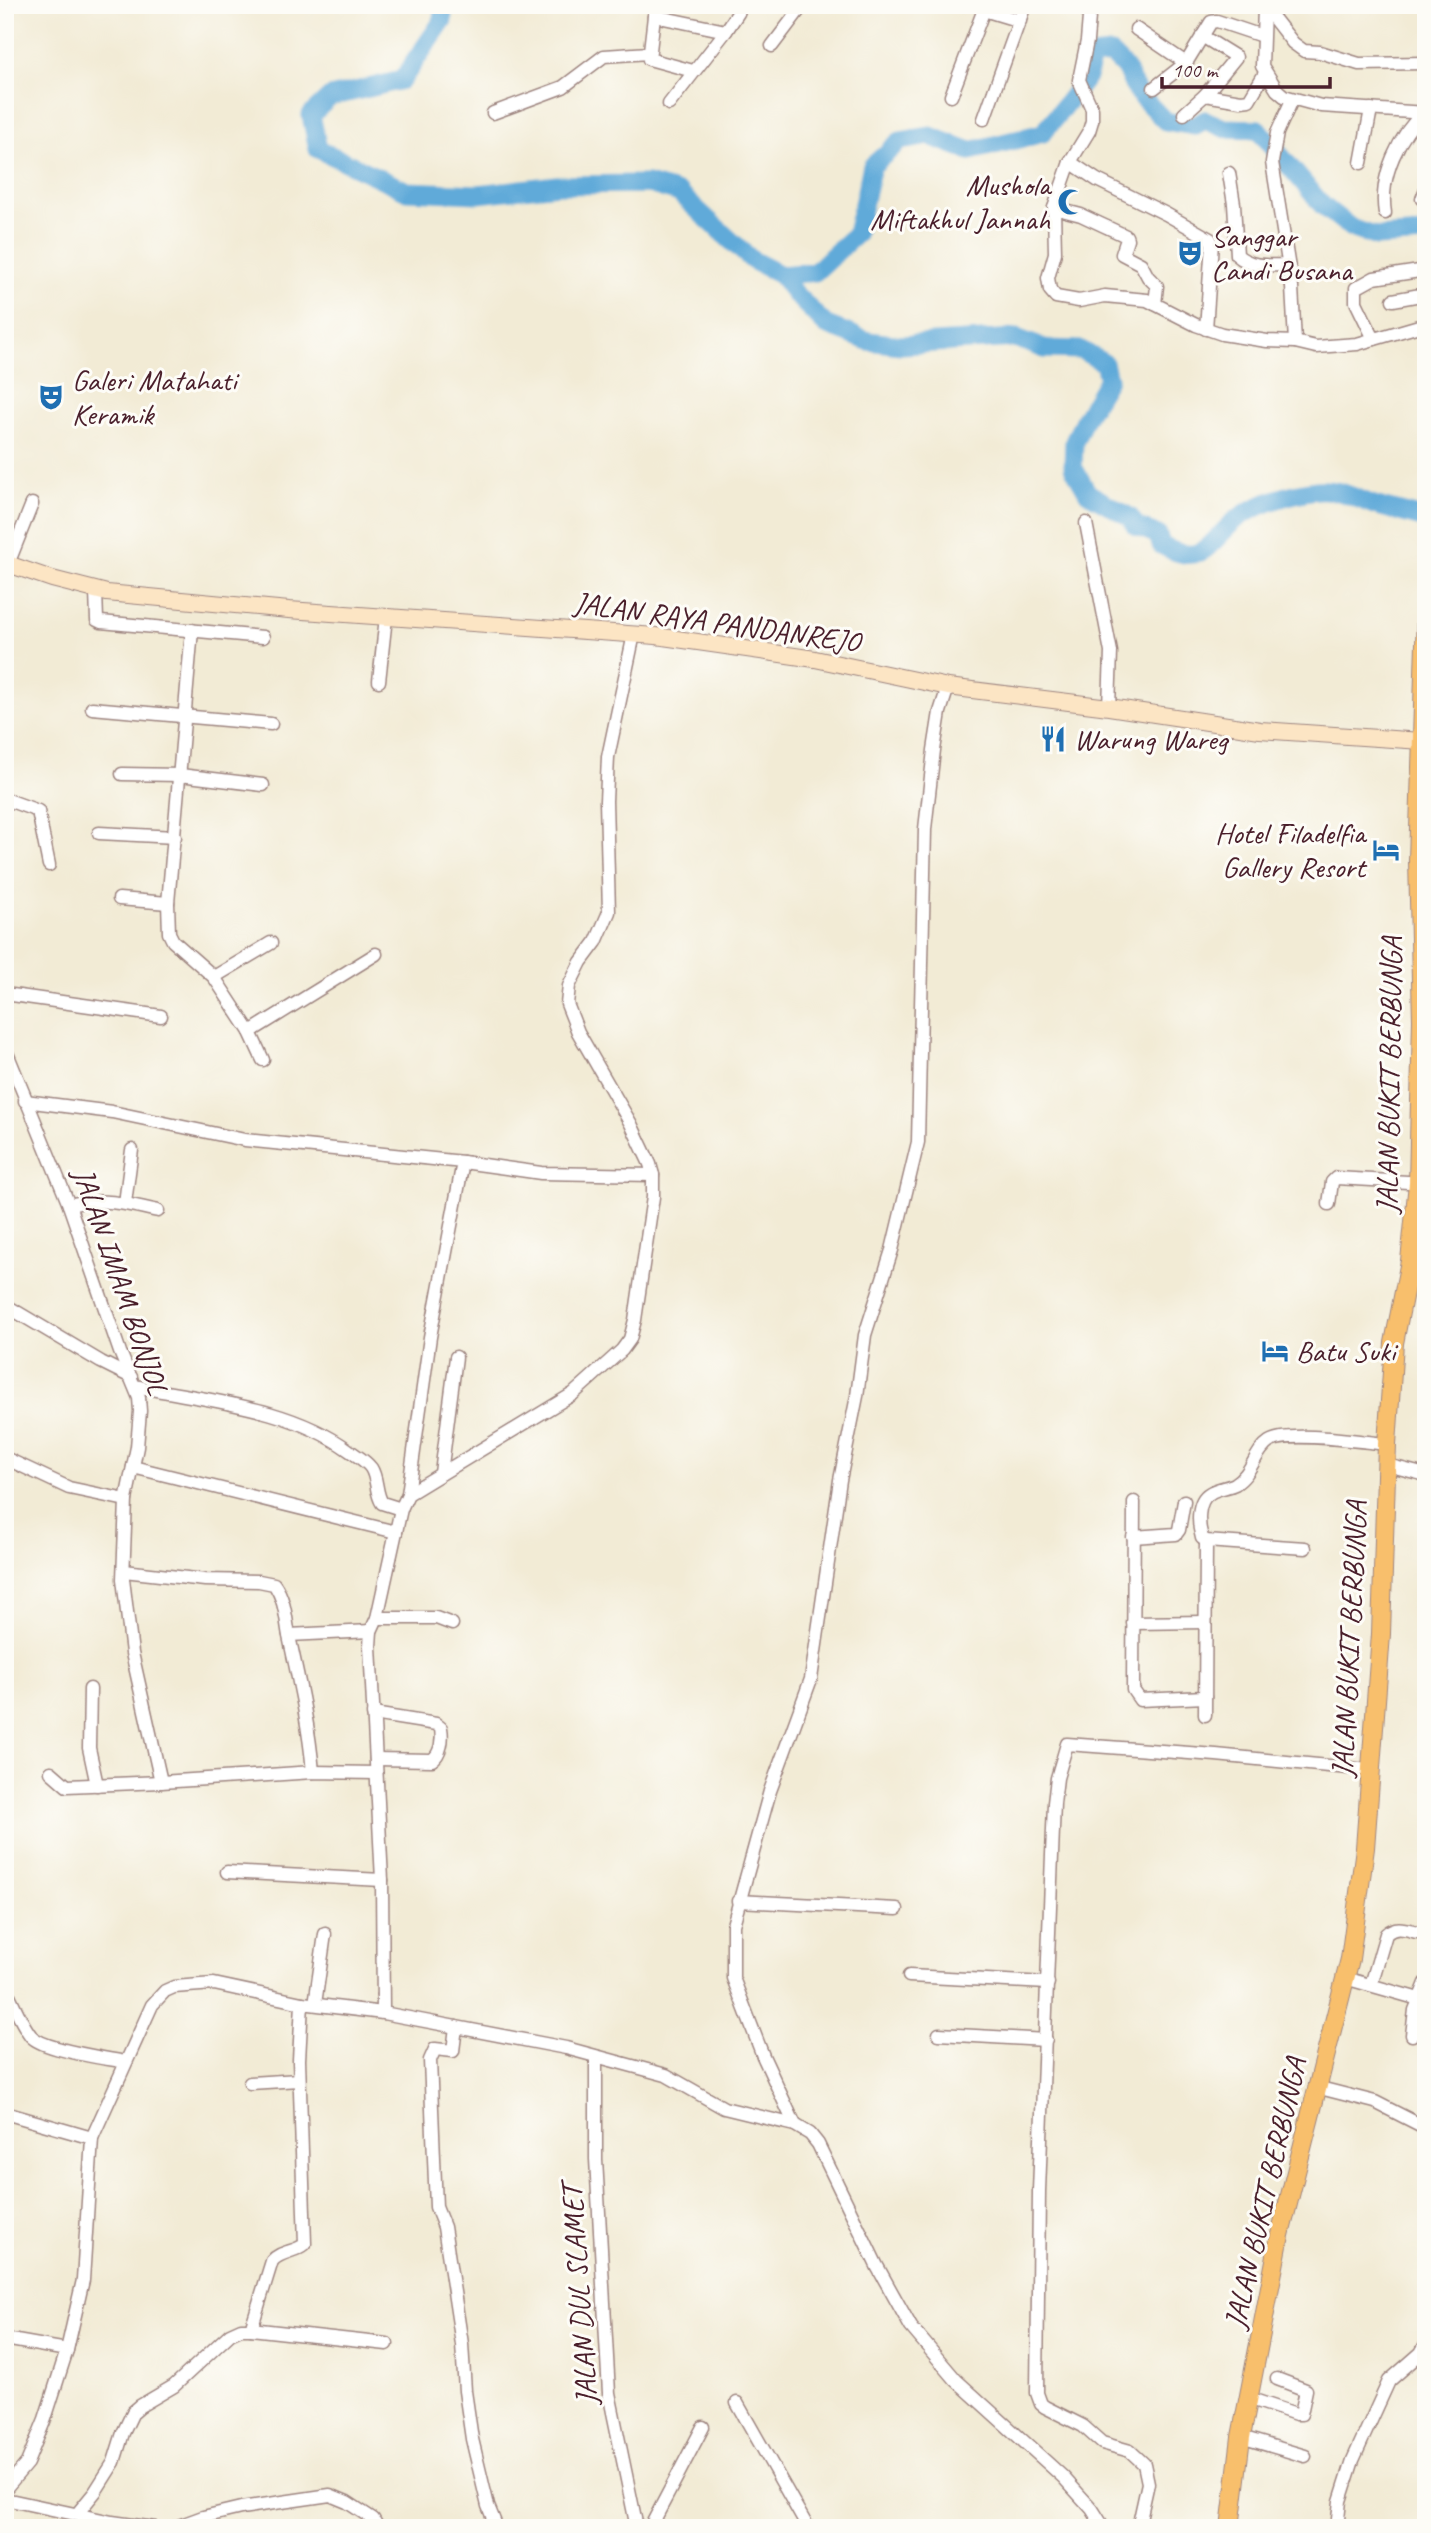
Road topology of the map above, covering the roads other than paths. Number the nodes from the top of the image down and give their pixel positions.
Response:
1 (741, 5) edge
2 (803, 5) edge
3 (1025, 5) edge
4 (1090, 5) edge
5 (1264, 7) edge
6 (655, 11) edge
7 (1020, 21) junction
8 (1136, 29) dead end
9 (726, 31) junction
10 (1202, 36) junction
11 (1262, 36) junction
12 (772, 46) dead end
13 (649, 53) junction
14 (1236, 57) junction
15 (1185, 63) junction
16 (1426, 64) edge
17 (1263, 66) junction
18 (694, 71) junction
19 (1154, 88) dead end
20 (1205, 95) junction
21 (951, 96) dead end
22 (1292, 100) junction
23 (669, 104) dead end
24 (1371, 109) junction
25 (1424, 112) edge
26 (493, 113) dead end
27 (1184, 114) dead end
28 (984, 119) dead end
29 (1070, 162) junction
30 (1361, 163) dead end
31 (1229, 173) dead end
32 (1054, 208) junction
33 (1385, 213) dead end
34 (1288, 265) junction
35 (1426, 270) edge
36 (1426, 293) edge
37 (1393, 300) dead end
38 (1155, 304) junction
39 (1426, 324) edge
40 (1206, 329) junction
41 (1374, 339) junction
42 (1295, 342) junction
43 (32, 504) dead end
44 (1086, 523) dead end
45 (7, 563) edge
46 (96, 591) junction
47 (1426, 613) edge
48 (386, 617) junction
49 (192, 630) junction
50 (634, 634) junction
51 (263, 637) dead end
52 (379, 681) dead end
53 (948, 687) junction
54 (92, 708) dead end
55 (1110, 708) junction
56 (186, 715) junction
57 (271, 723) dead end
58 (1422, 741) junction
59 (122, 774) dead end
60 (180, 775) junction
61 (262, 785) dead end
62 (5, 799) edge
63 (99, 833) dead end
64 (175, 837) junction
65 (49, 866) dead end
66 (119, 899) dead end
67 (169, 903) junction
68 (271, 943) dead end
69 (376, 954) dead end
70 (214, 977) junction
71 (5, 994) edge
72 (160, 1016) dead end
73 (250, 1032) junction
74 (5, 1048) edge
75 (262, 1060) dead end
76 (25, 1101) junction
77 (132, 1150) dead end
78 (463, 1162) junction
79 (653, 1175) junction
80 (1422, 1183) edge
81 (125, 1203) junction
82 (1329, 1204) dead end
83 (69, 1205) junction
84 (159, 1211) dead end
85 (5, 1305) edge
86 (456, 1357) dead end
87 (133, 1382) junction
88 (1387, 1444) junction
89 (5, 1458) edge
90 (1387, 1465) junction
91 (133, 1467) junction
92 (441, 1473) junction
93 (1426, 1475) edge
94 (408, 1494) junction
95 (126, 1500) junction
96 (1184, 1501) dead end
97 (1134, 1502) dead end
98 (401, 1509) junction
99 (396, 1532) junction
100 (1133, 1537) junction
101 (1206, 1541) junction
102 (1305, 1548) dead end
103 (124, 1572) junction
104 (377, 1618) junction
105 (1205, 1622) junction
106 (1133, 1623) junction
107 (452, 1624) dead end
108 (371, 1631) junction
109 (289, 1634) junction
110 (90, 1689) dead end
111 (1205, 1697) junction
112 (373, 1714) junction
113 (1205, 1716) dead end
114 (376, 1759) junction
115 (1369, 1770) junction
116 (51, 1772) dead end
117 (313, 1772) junction
118 (376, 1773) junction
119 (161, 1782) junction
120 (97, 1785) junction
121 (227, 1872) dead end
122 (382, 1880) junction
123 (738, 1901) junction
124 (897, 1909) dead end
125 (1417, 1932) dead end
126 (325, 1934) dead end
127 (909, 1976) dead end
128 (1345, 1978) junction
129 (1048, 1983) junction
130 (1426, 1983) edge
131 (1371, 1985) junction
132 (5, 1987) edge
133 (1419, 2000) junction
134 (315, 2004) junction
135 (301, 2011) junction
136 (383, 2013) junction
137 (455, 2034) junction
138 (939, 2034) dead end
139 (1412, 2035) dead end
140 (1046, 2040) junction
141 (596, 2057) junction
142 (125, 2062) junction
143 (299, 2080) junction
144 (250, 2083) dead end
145 (1316, 2087) junction
146 (5, 2113) edge
147 (795, 2125) junction
148 (1426, 2128) edge
149 (92, 2138) junction
150 (251, 2329) junction
151 (5, 2339) edge
152 (387, 2344) dead end
153 (1426, 2344) edge
154 (67, 2350) junction
155 (1277, 2379) dead end
156 (1248, 2399) junction
157 (737, 2403) dead end
158 (703, 2427) dead end
159 (1241, 2437) junction
160 (1305, 2456) dead end
161 (5, 2489) edge
162 (5, 2500) edge
163 (77, 2514) junction
164 (112, 2525) edge
165 (155, 2528) edge
166 (173, 2528) edge
167 (378, 2528) edge
168 (497, 2528) edge
169 (637, 2528) edge
170 (650, 2528) edge
171 (808, 2528) edge
172 (1104, 2528) edge
173 (1138, 2528) edge
174 (1230, 2528) edge
175 (1337, 2528) edge

1 - 9 street
2 - 12 street
3 - 7 street
4 - 29 street
5 - 11 street
5 - 16 street
6 - 9 street
6 - 13 street
7 - 21 street
7 - 28 street
8 - 15 street
9 - 18 street
10 - 11 street
10 - 14 street
10 - 15 street
11 - 17 street
13 - 18 street
13 - 26 street
14 - 17 street
14 - 20 street
15 - 19 street
17 - 20 street
17 - 22 street
18 - 23 street
20 - 27 street
22 - 24 street
22 - 34 street
24 - 25 street
24 - 30 street
25 - 33 street
29 - 32 street
29 - 40 street
31 - 34 street
32 - 38 street
32 - 38 street
34 - 42 street
35 - 41 street
36 - 37 street
38 - 40 street
39 - 41 street
40 - 42 street
41 - 42 street
43 - 45 street
44 - 55 street
45 - 46 main road, JALAN RAYA PANDANREJO
46 - 48 main road, JALAN RAYA PANDANREJO
46 - 49 street
47 - 58 main road, JALAN BUKIT BERBUNGA
48 - 50 main road, JALAN RAYA PANDANREJO
48 - 52 street
49 - 51 street
49 - 56 street
50 - 53 main road, JALAN RAYA PANDANREJO
50 - 79 street
53 - 55 main road, JALAN RAYA PANDANREJO
53 - 123 street
54 - 56 street
55 - 58 main road, JALAN RAYA PANDANREJO
56 - 57 street
56 - 60 street
58 - 80 main road, JALAN BUKIT BERBUNGA
59 - 60 street
60 - 61 street
60 - 64 street
62 - 65 street
63 - 64 street
64 - 67 street
66 - 67 street
67 - 70 street
68 - 70 street
69 - 73 street
70 - 73 street
71 - 72 street
73 - 75 street
74 - 76 street, JALAN IMAM BONJOL
76 - 78 street
76 - 83 street, JALAN IMAM BONJOL
77 - 81 street
78 - 79 street
78 - 94 street
79 - 92 street
80 - 82 street
80 - 88 main road, JALAN BUKIT BERBUNGA
81 - 83 street
81 - 84 street
83 - 87 street, JALAN IMAM BONJOL
85 - 87 street
86 - 92 street
87 - 91 street, JALAN IMAM BONJOL
87 - 98 street
88 - 90 main road, JALAN BUKIT BERBUNGA
88 - 101 street
89 - 95 street
90 - 93 street
90 - 115 main road, JALAN BUKIT BERBUNGA
91 - 95 street, JALAN IMAM BONJOL
91 - 99 street
92 - 94 street
94 - 98 street
95 - 103 street, JALAN IMAM BONJOL
96 - 100 street
97 - 100 street
98 - 99 street
99 - 104 street
100 - 106 street
101 - 102 street
101 - 105 street
103 - 109 street
103 - 119 street, JALAN IMAM BONJOL
104 - 107 street
104 - 108 street
105 - 106 street
105 - 111 street
106 - 111 street
108 - 109 street
108 - 112 street
109 - 117 street
110 - 120 street
111 - 113 street
112 - 114 street
112 - 114 street
114 - 118 street
115 - 128 main road, JALAN BUKIT BERBUNGA
115 - 129 street
116 - 120 street
117 - 118 street
117 - 119 street
118 - 122 street
119 - 120 street
121 - 122 street
122 - 136 street
123 - 124 street
123 - 147 street
125 - 131 street
126 - 134 street
127 - 129 street
128 - 131 street
128 - 145 main road, JALAN BUKIT BERBUNGA
129 - 140 street
130 - 133 street
131 - 133 street
132 - 142 street
133 - 139 street
134 - 135 street
134 - 136 street
135 - 142 street
135 - 143 street
136 - 137 street
137 - 141 street
137 - 168 street
138 - 140 street
140 - 173 street
141 - 147 street
141 - 169 street, JALAN DUL SLAMET
142 - 149 street
143 - 144 street
143 - 150 street
145 - 148 street
145 - 156 main road, JALAN BUKIT BERBUNGA
146 - 149 street
147 - 172 street
149 - 154 street
150 - 152 street
150 - 163 street
151 - 154 street
153 - 175 street
154 - 161 street
155 - 156 street
156 - 159 main road, JALAN BUKIT BERBUNGA
157 - 171 street
158 - 170 street
159 - 160 street
159 - 174 main road, JALAN BUKIT BERBUNGA
162 - 163 street
163 - 164 street
164 - 165 street
166 - 167 street

